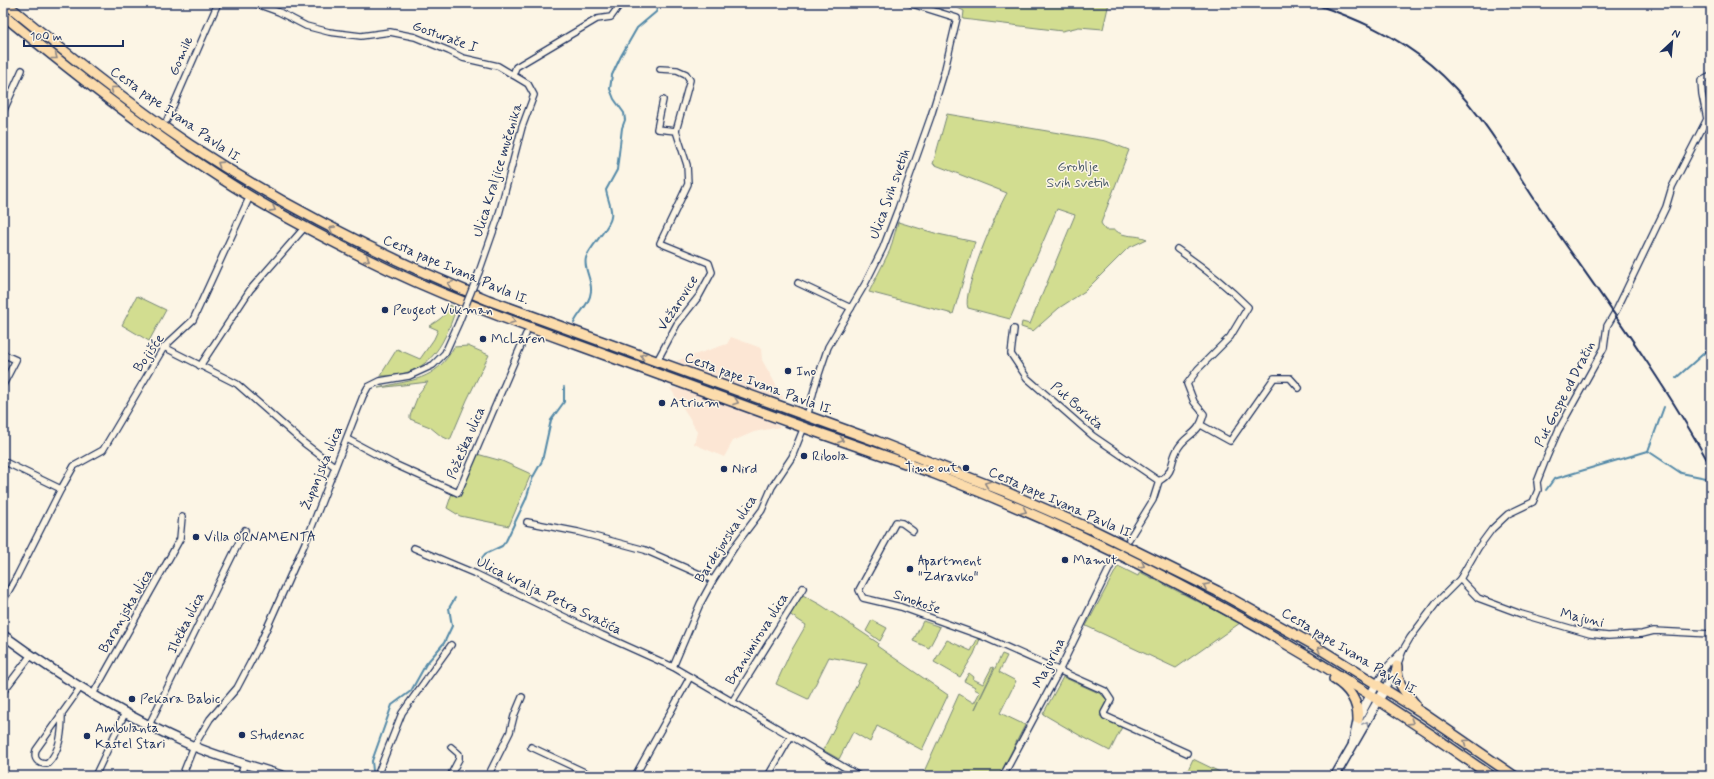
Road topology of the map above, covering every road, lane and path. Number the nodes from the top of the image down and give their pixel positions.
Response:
1 (5, 3) edge
2 (218, 3) edge
3 (254, 3) edge
4 (621, 3) edge
5 (909, 3) edge
6 (3, 15) edge
7 (660, 69) dead end
8 (22, 70) dead end
9 (513, 74) junction
10 (1711, 76) edge
11 (663, 100) dead end
12 (3, 112) edge
13 (167, 120) dead end
14 (676, 131) junction
15 (250, 196) junction
16 (305, 227) junction
17 (1177, 249) dead end
18 (798, 283) dead end
19 (852, 308) junction
20 (459, 322) joint
21 (1014, 329) dead end
22 (526, 334) dead end
23 (164, 347) junction
24 (3, 354) edge
25 (657, 361) junction
26 (200, 366) junction
27 (3, 385) edge
28 (1299, 388) dead end
29 (807, 417) junction
30 (1201, 425) junction
31 (804, 427) junction
32 (347, 439) junction
33 (3, 461) edge
34 (334, 466) junction
35 (1158, 481) junction
36 (60, 489) junction
37 (182, 517) dead end
38 (527, 522) dead end
39 (244, 530) dead end
40 (913, 531) dead end
41 (1129, 539) dead end
42 (414, 548) dead end
43 (1114, 559) dead end
44 (1460, 579) junction
45 (713, 580) junction
46 (803, 588) dead end
47 (3, 601) edge
48 (1711, 634) edge
49 (3, 635) edge
50 (450, 645) dead end
51 (1403, 650) junction
52 (31, 655) junction
53 (1321, 665) junction
54 (1397, 666) junction
55 (673, 667) junction
56 (1060, 671) junction
57 (690, 676) junction
58 (1377, 683) junction
59 (80, 688) junction
60 (1385, 689) junction
61 (3, 692) edge
62 (1370, 695) junction
63 (92, 696) junction
64 (522, 698) dead end
65 (1378, 700) junction
66 (732, 702) junction
67 (1421, 712) junction
68 (62, 713) junction
69 (125, 713) junction
70 (1358, 719) junction
71 (149, 725) junction
72 (790, 736) junction
73 (194, 746) junction
74 (451, 746) dead end
75 (1352, 746) junction
76 (531, 747) dead end
77 (1187, 753) dead end
78 (245, 763) junction
79 (95, 776) edge
80 (182, 776) edge
81 (240, 776) edge
82 (282, 776) edge
83 (377, 776) edge
84 (450, 776) edge
85 (488, 776) edge
86 (593, 776) edge
87 (635, 776) edge
88 (768, 776) edge
89 (859, 776) edge
90 (1003, 776) edge
91 (1335, 776) edge
92 (1491, 776) edge
93 (1514, 776) edge

25 -> 1 main road, Cesta pape Ivana Pavla II.
2 - 13 street, Gomile
3 - 9 street, Gosturače I
4 - 9 street
5 - 19 street, Ulica Svih svetih
6 -> 15 main road, Cesta pape Ivana Pavla II.
7 - 14 street
8 - 12 street
9 - 20 street, Ulica Kraljice mučenika, bridge
10 - 44 street, Put Gospe od Dračin
11 - 14 street
14 - 25 street, Vežarovice
15 -> 16 main road, Cesta pape Ivana Pavla II.
15 - 23 street, Bojišće
16 - 26 street
16 -> 31 main road, Cesta pape Ivana Pavla II.
17 - 30 street
18 - 19 street
19 - 29 street, Ulica Svih svetih
20 - 32 street, Županjska ulica
21 - 35 street, Put Boruča
22 - 32 street, Požeška ulica
23 - 26 street
23 - 36 street, Bojišće
24 - 27 street
25 - 29 main road, Cesta pape Ivana Pavla II.
26 - 34 street
28 - 30 street
58 -> 29 main road, Cesta pape Ivana Pavla II.
30 - 35 street
31 - 45 street, Bardejovska ulica
31 -> 53 main road, Cesta pape Ivana Pavla II.
32 - 34 street, Županjska ulica
33 - 36 street
34 - 73 street, Županjska ulica
35 - 41 street
36 - 47 street, Bojišće
37 - 63 street, Baranjska ulica
38 - 45 street
39 - 71 street, Iločka ulica
40 - 56 street, Sinokoše
42 - 55 street, Ulica kralja Petra Svačića
43 - 56 street, Majurina
44 - 48 street, Majuni
44 - 51 street, Put Gospe od Dračin
45 - 55 street, Bardejovska ulica
46 - 66 street, Branimirova ulica
49 - 52 main road
50 - 83 street
51 - 54 street, Put Gospe od Dračin
51 - 58 street, Put Gospe od Dračin
52 - 59 main road
52 - 61 street
53 - 62 main road, Cesta pape Ivana Pavla II.
53 - 70 main road
54 - 60 street, Put Gospe od Dračin
54 - 67 main road
55 - 57 street
56 - 77 street
56 - 90 street, Majurina
57 - 66 street
57 - 87 street
58 - 60 main road, Cesta pape Ivana Pavla II.
58 - 62 main road
59 - 63 main road
59 - 68 street
60 - 65 main road
60 - 67 main road, Cesta pape Ivana Pavla II.
62 - 65 main road, Cesta pape Ivana Pavla II.
62 - 70 main road
63 - 69 main road
64 - 85 street
75 -> 65 main road
65 -> 92 main road, Cesta pape Ivana Pavla II.
66 - 72 street
93 -> 67 main road, Cesta pape Ivana Pavla II.
68 - 68 street
69 - 71 main road
69 - 79 street
70 - 75 main road
71 - 73 main road
72 - 88 street
72 - 89 street
73 - 78 main road
73 - 80 street, Županjska ulica
74 - 84 street
75 - 91 main road
76 - 86 street
78 - 81 street
78 - 82 main road

